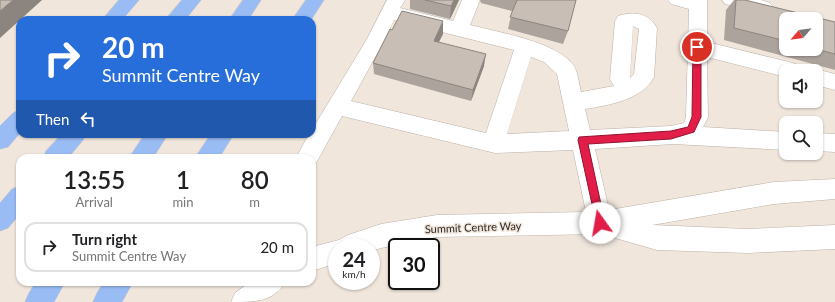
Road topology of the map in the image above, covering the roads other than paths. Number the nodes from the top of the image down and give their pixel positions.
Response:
1 (130, 0) edge
2 (192, 0) edge
3 (252, 0) edge
4 (315, 0) edge
5 (677, 0) edge
6 (731, 0) edge
7 (698, 2) edge
8 (465, 4) edge
9 (392, 6) edge
10 (783, 12) edge
11 (115, 16) edge
12 (178, 16) edge
13 (241, 16) edge
14 (304, 16) edge
15 (459, 29) junction
16 (525, 46) junction
17 (697, 47) junction
18 (779, 68) edge
19 (823, 79) edge
20 (835, 82) edge
21 (626, 89) dead end
22 (573, 102) junction
23 (337, 106) junction
24 (16, 123) edge
25 (671, 135) junction
26 (72, 138) edge
27 (154, 138) edge
28 (220, 138) edge
29 (0, 140) edge
30 (582, 140) junction
31 (779, 141) edge
32 (823, 142) edge
33 (835, 143) edge
34 (495, 144) junction
35 (58, 154) edge
36 (143, 154) edge
37 (209, 154) edge
38 (309, 154) edge
39 (835, 189) edge
40 (16, 202) edge
41 (0, 220) edge
42 (600, 223) junction
43 (835, 236) edge
44 (375, 238) edge
45 (328, 254) edge
46 (316, 258) edge
47 (49, 286) edge
48 (117, 286) edge
49 (266, 286) edge
50 (38, 302) edge
51 (106, 302) edge
52 (244, 302) edge

1 - 11 highway
2 - 12 highway
3 - 13 highway
4 - 14 highway
5 - 7 street
6 - 10 street
7 - 17 street
8 - 15 street
9 - 15 street
9 - 23 street
15 - 16 street
16 - 22 street
16 - 34 street
17 - 18 street
17 - 25 street
19 - 20 street
21 - 22 street
22 - 30 street
23 - 34 street
23 - 38 street
24 - 29 highway
25 - 30 street
25 - 31 street
26 - 35 highway
27 - 36 highway
28 - 37 highway
30 - 34 street
30 - 42 street
32 - 33 street
39 - 42 street, Summit Centre Way
40 - 41 highway
42 - 43 street, Summit Centre Way
42 - 44 street, Summit Centre Way
45 - 46 street
47 - 50 highway
48 - 51 highway
49 - 52 street

